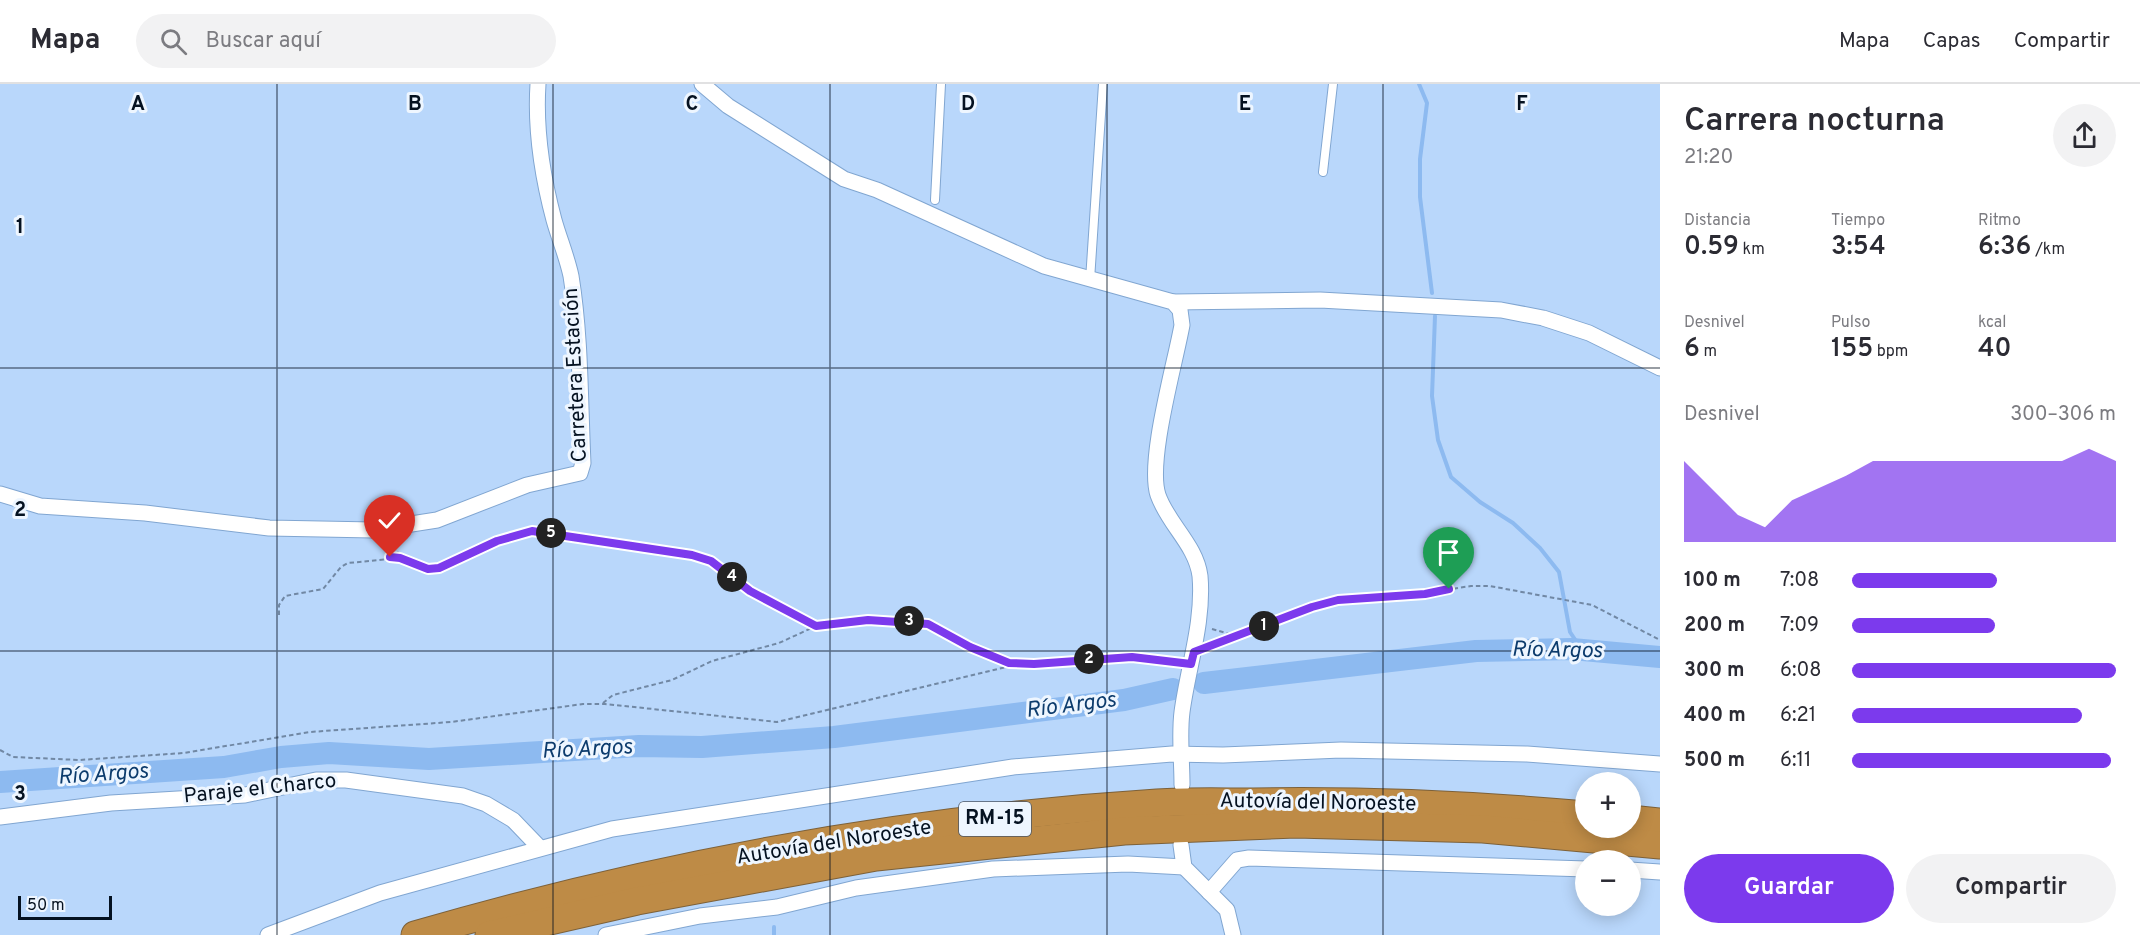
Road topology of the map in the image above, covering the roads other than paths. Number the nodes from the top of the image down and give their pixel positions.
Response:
1 (538, 84) edge
2 (702, 84) edge
3 (941, 84) edge
4 (1103, 84) edge
5 (1333, 84) edge
6 (1323, 172) dead end
7 (935, 200) dead end
8 (1090, 280) junction
9 (1173, 302) junction
10 (1660, 369) edge
11 (0, 494) edge
12 (1182, 754) junction
13 (1660, 764) edge
14 (1182, 785) dead end
15 (1575, 814) edge
16 (0, 817) edge
17 (1641, 820) edge
18 (1660, 822) edge
19 (1181, 845) dead end
20 (1660, 845) edge
21 (539, 847) junction
22 (1184, 867) junction
23 (1575, 869) edge
24 (1641, 871) edge
25 (1660, 872) edge
26 (1209, 892) junction
27 (268, 935) edge
28 (415, 935) edge
29 (489, 935) edge
30 (606, 935) edge
31 (1233, 935) edge

1 - 11 street, Carretera Estación
2 - 8 street
3 - 7 lane
4 - 8 lane
5 - 6 lane
8 - 9 street
9 - 10 street
9 - 12 street
12 - 13 street
12 - 14 street
12 - 21 street
15 - 28 highway, Autovía del Noroeste / RM-15
16 - 21 street, Paraje el Charco
17 - 18 highway
19 - 22 street
20 - 29 highway, Autovía del Noroeste / RM-15
21 - 27 street
22 - 26 street
22 - 30 street
23 - 26 street
24 - 25 street
26 - 31 street

